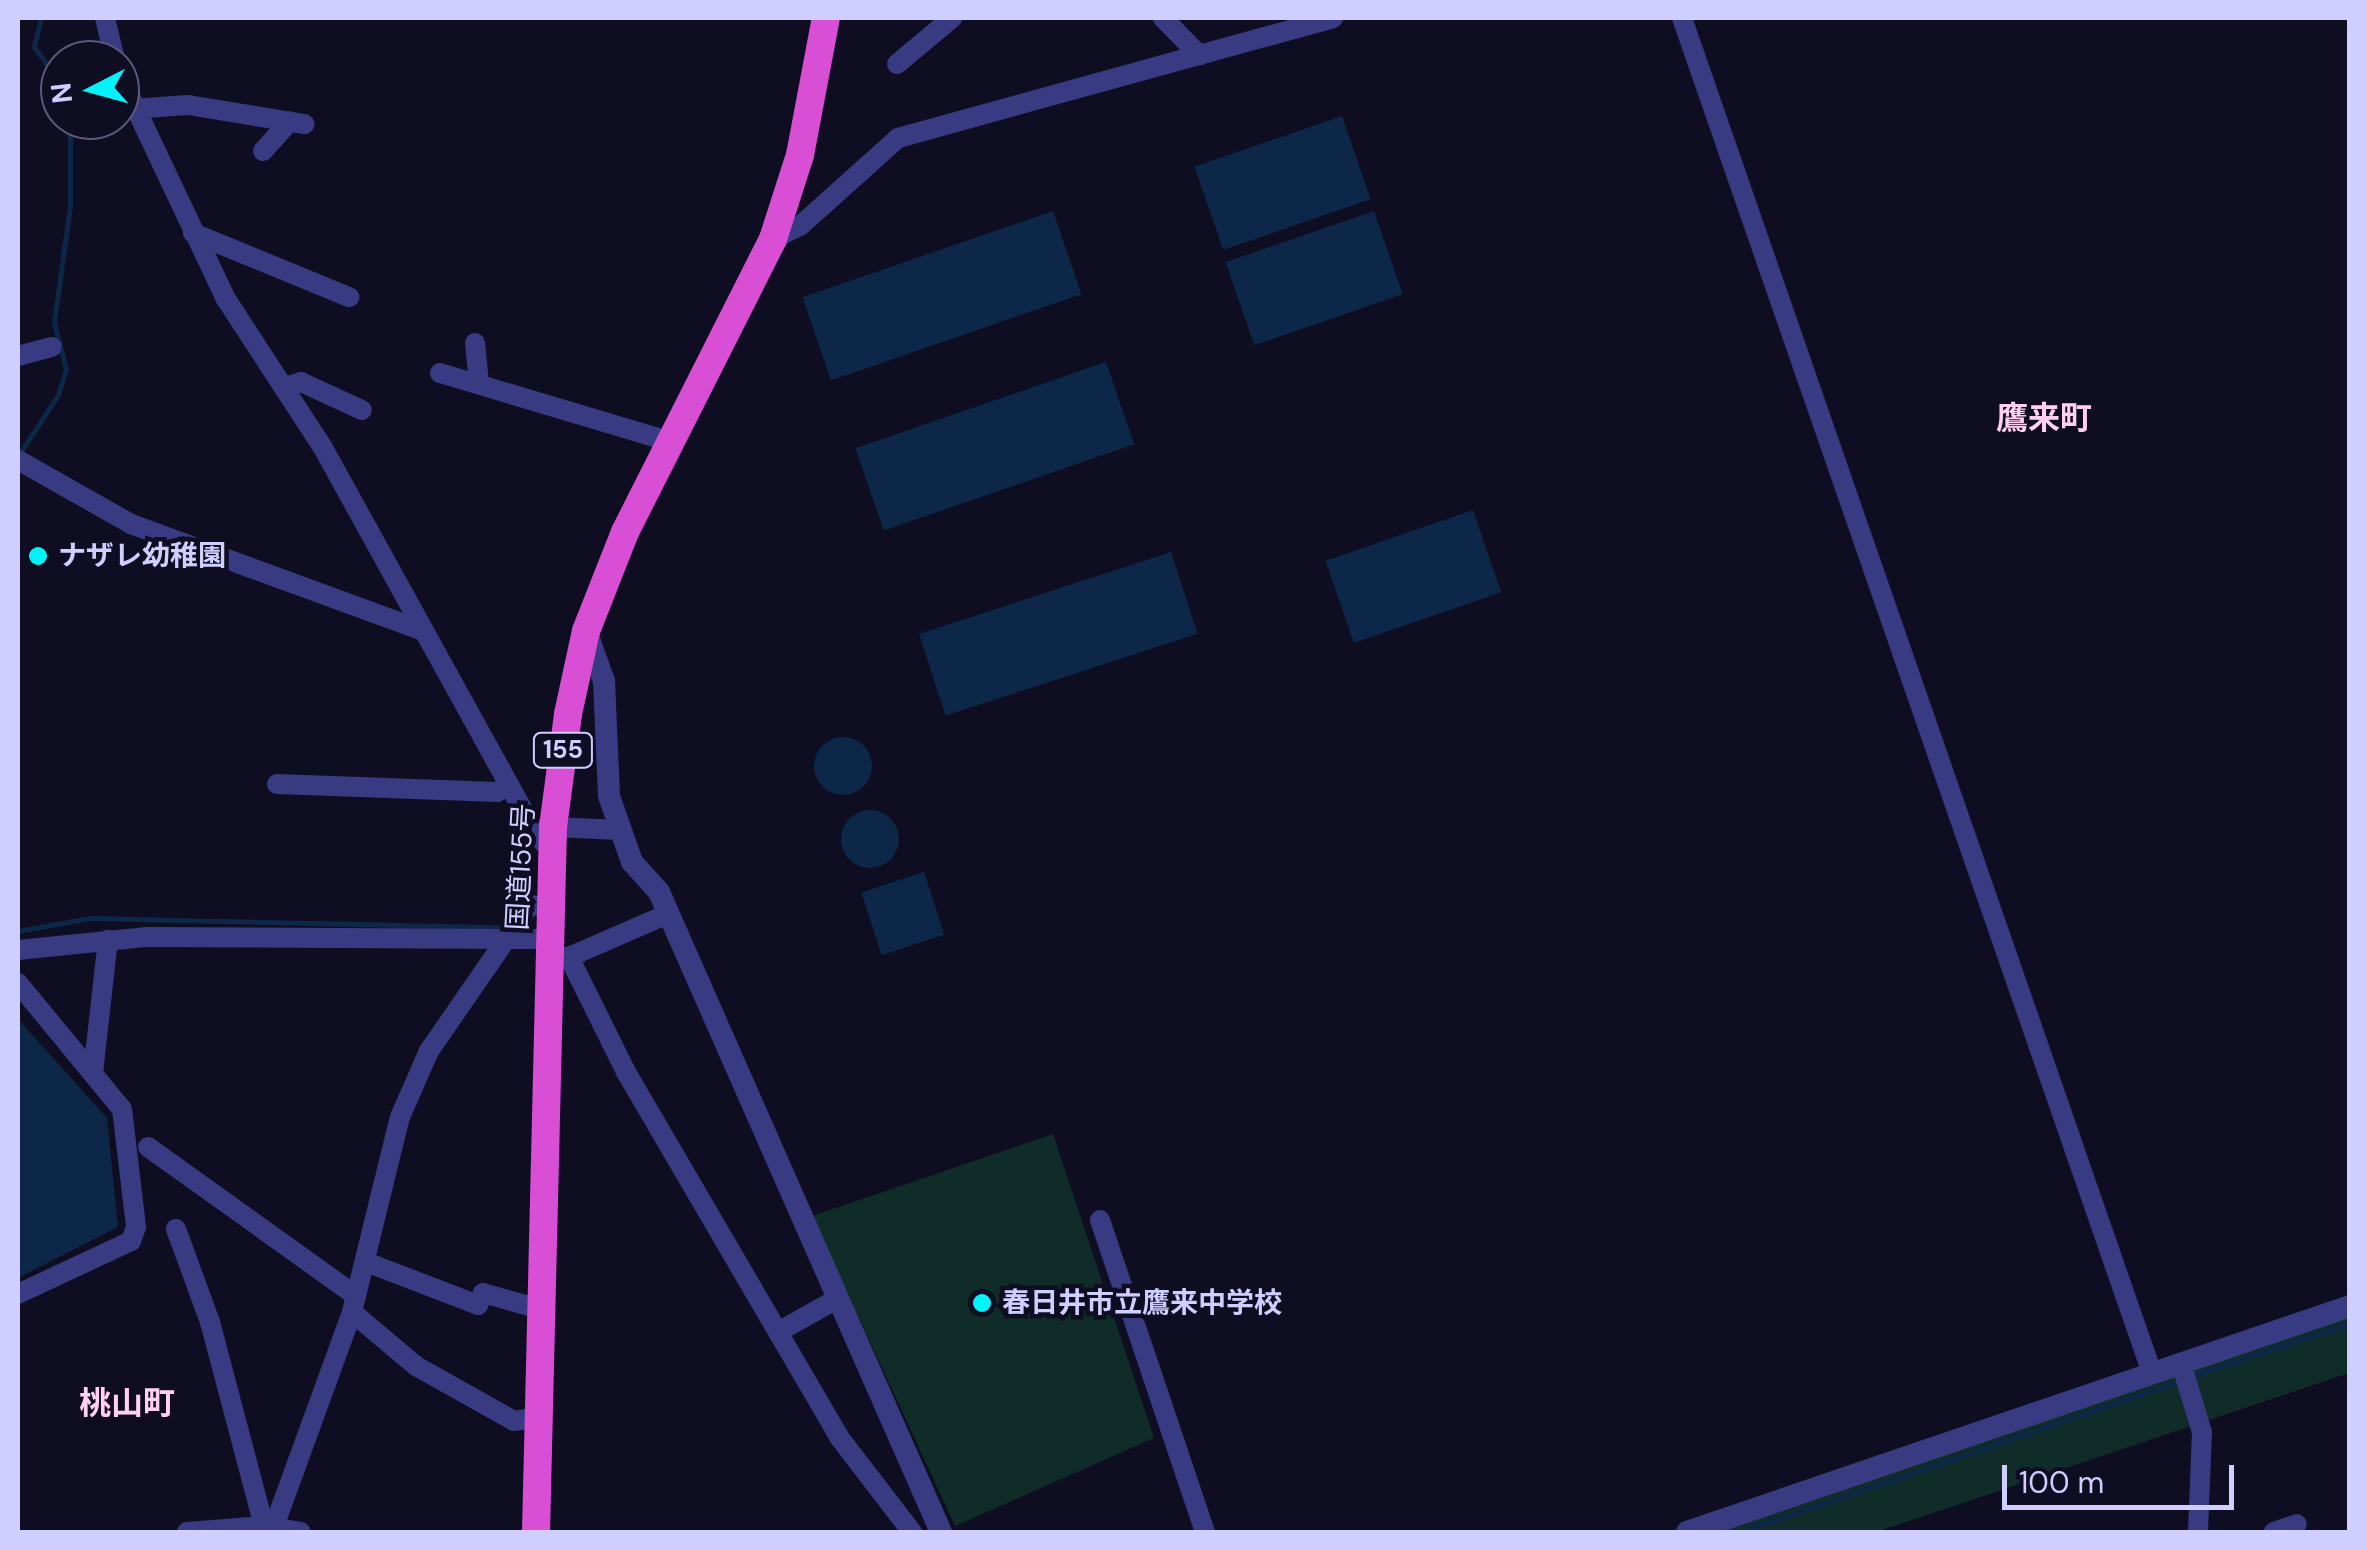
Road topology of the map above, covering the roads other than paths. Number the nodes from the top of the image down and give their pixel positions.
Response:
1 (826, 18) edge
2 (952, 18) edge
3 (1163, 18) edge
4 (1333, 18) edge
5 (1682, 18) edge
6 (1199, 56) junction
7 (897, 64) dead end
8 (140, 108) edge
9 (140, 127) edge
10 (263, 151) dead end
11 (193, 233) junction
12 (773, 239) junction
13 (349, 297) dead end
14 (475, 344) dead end
15 (52, 348) dead end
16 (18, 356) edge
17 (440, 373) dead end
18 (479, 384) junction
19 (284, 387) junction
20 (362, 410) dead end
21 (671, 442) junction
22 (18, 460) edge
23 (423, 631) junction
24 (586, 631) junction
25 (276, 784) dead end
26 (509, 786) junction
27 (620, 830) junction
28 (552, 839) junction
29 (551, 905) junction
30 (668, 914) junction
31 (108, 940) junction
32 (502, 942) junction
33 (18, 950) edge
34 (556, 951) junction
35 (18, 984) edge
36 (93, 1073) junction
37 (148, 1146) dead end
38 (1100, 1220) dead end
39 (176, 1230) dead end
40 (366, 1262) junction
41 (18, 1294) edge
42 (835, 1300) junction
43 (354, 1304) junction
44 (2350, 1306) edge
45 (543, 1310) junction
46 (778, 1332) junction
47 (2181, 1363) junction
48 (2152, 1373) junction
49 (538, 1417) junction
50 (2297, 1524) dead end
51 (269, 1530) edge
52 (187, 1532) edge
53 (302, 1532) edge
54 (536, 1532) edge
55 (912, 1532) edge
56 (941, 1532) edge
57 (1205, 1532) edge
58 (1688, 1532) edge
59 (2198, 1532) edge
60 (2274, 1532) edge

1 - 12 highway, 国道155号 / 155
2 - 7 street
3 - 6 street
4 - 6 street
5 - 48 street
6 - 12 street
8 - 10 street
9 - 11 street
11 - 13 street
11 - 19 street
12 - 21 highway, 国道155号 / 155
14 - 18 street
15 - 16 street
17 - 18 street
18 - 21 street
19 - 20 street
19 - 23 street
21 - 24 highway, 国道155号 / 155
22 - 23 street
23 - 26 street
24 - 27 street
24 - 28 highway, 国道155号 / 155
25 - 26 street
26 - 28 street
27 - 28 street
27 - 30 street
28 - 29 highway, 国道155号 / 155
29 - 32 street
29 - 34 highway, 国道155号 / 155
30 - 34 street
30 - 42 street
31 - 32 street
31 - 33 street
31 - 36 street
32 - 34 street
32 - 40 street
34 - 45 highway, 国道155号 / 155
34 - 46 street
35 - 36 street
36 - 41 street
37 - 43 street
38 - 57 street
39 - 51 street
40 - 43 street
40 - 45 street
42 - 46 street
42 - 56 street
43 - 49 street
43 - 51 street
44 - 47 street
45 - 49 highway, 国道155号 / 155
46 - 55 street
47 - 48 street
47 - 59 street
48 - 58 street
49 - 54 highway, 国道155号 / 155
50 - 60 street
51 - 52 street
51 - 53 street

